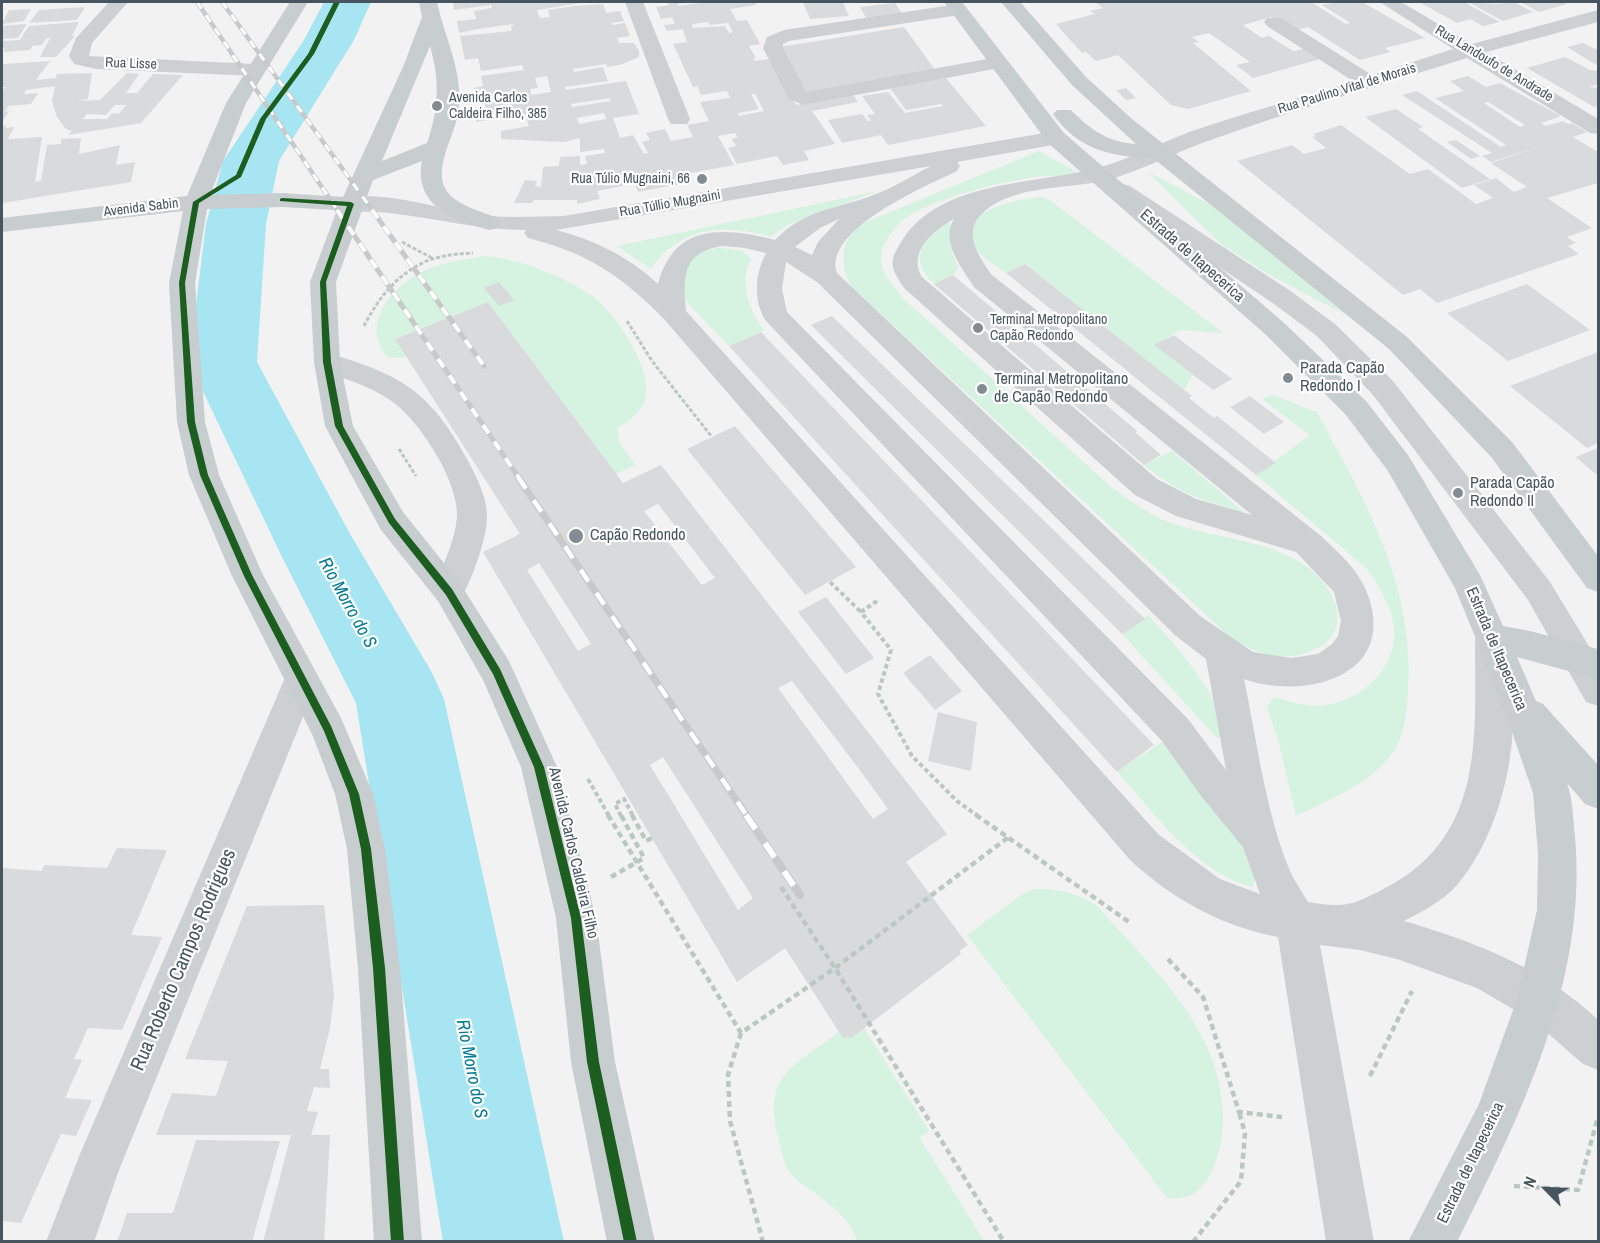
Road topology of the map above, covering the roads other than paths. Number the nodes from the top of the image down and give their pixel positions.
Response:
1 (119, 2) edge
2 (299, 2) edge
3 (634, 2) edge
4 (1010, 2) edge
5 (1389, 2) edge
6 (956, 4) edge
7 (429, 9) edge
8 (1599, 16) edge
9 (1274, 22) dead end
10 (1471, 50) junction
11 (998, 63) junction
12 (255, 70) junction
13 (1369, 82) junction
14 (679, 119) dead end
15 (1598, 127) edge
16 (1056, 138) junction
17 (435, 148) junction
18 (979, 150) junction
19 (1158, 152) junction
20 (1099, 175) junction
21 (358, 190) junction
22 (994, 194) junction
23 (210, 201) junction
24 (282, 201) joint
25 (878, 201) junction
26 (490, 224) junction
27 (2, 225) edge
28 (779, 250) junction
29 (826, 276) junction
30 (673, 313) junction
31 (327, 363) junction
32 (1310, 544) junction
33 (1599, 579) edge
34 (449, 592) junction
35 (1492, 639) junction
36 (1221, 651) junction
37 (1588, 660) edge
38 (301, 680) junction
39 (1599, 691) edge
40 (1518, 700) junction
41 (1599, 792) edge
42 (1262, 840) junction
43 (1295, 919) junction
44 (1343, 927) junction
45 (1538, 999) junction
46 (1599, 1049) edge
47 (70, 1242) edge
48 (398, 1242) edge
49 (631, 1242) edge
50 (1350, 1242) edge
51 (1432, 1242) edge

1 - 12 street, Rua Lisse
2 - 12 main road
3 - 14 street
4 - 19 main road
5 - 10 street, Rua Landoufo de Andrade
6 - 11 main road, Estrada de Itapecerica
6 - 11 street
6 - 19 main road
7 - 17 main road
7 - 21 main road, Avenida Carlos Caldeira Filho
8 - 10 street, Rua Paulino Vital de Morais
9 - 13 street
10 - 13 street, Rua Paulino Vital de Morais
10 - 15 street, Rua Landoufo de Andrade
11 - 16 main road, Estrada de Itapecerica
12 - 23 main road
13 - 19 street, Rua Paulino Vital de Morais
16 - 18 street, Rua Túllio Mugnaini
16 - 20 main road, Estrada de Itapecerica
17 - 21 main road
17 - 26 main road
18 - 25 street
18 - 26 street, Rua Túllio Mugnaini
19 - 20 street, Rua Paulino Vital de Morais
19 - 33 main road
20 - 22 street, Rua Paulino Vital de Morais
20 - 35 main road, Estrada de Itapecerica
20 - 37 street, Estrada de Itapecerica
21 - 24 main road, Rua Túllio Mugnaini
21 - 26 street, Rua Túllio Mugnaini
21 - 31 main road, Avenida Carlos Caldeira Filho
22 - 32 street
22 - 32 street, Rua Paulino Vital de Morais
23 - 24 main road, Avenida Sabin
23 - 27 main road, Avenida Sabin
23 - 38 main road
25 - 28 street
25 - 29 street
26 - 30 street
28 - 29 street
28 - 30 street
28 - 42 street
29 - 36 street
30 - 43 street
31 - 34 main road, Avenida Carlos Caldeira Filho
31 - 34 street
32 - 36 street
34 - 49 main road, Avenida Carlos Caldeira Filho
35 - 37 main road
35 - 40 main road, Estrada de Itapecerica
35 - 44 street
36 - 42 street
37 - 39 street, Estrada de Itapecerica
38 - 47 street, Rua Roberto Campos Rodrigues
38 - 48 main road
40 - 41 main road
40 - 45 main road, Estrada de Itapecerica
42 - 43 street
43 - 44 street
43 - 50 street
44 - 45 street
45 - 46 street
45 - 51 main road, Estrada de Itapecerica

